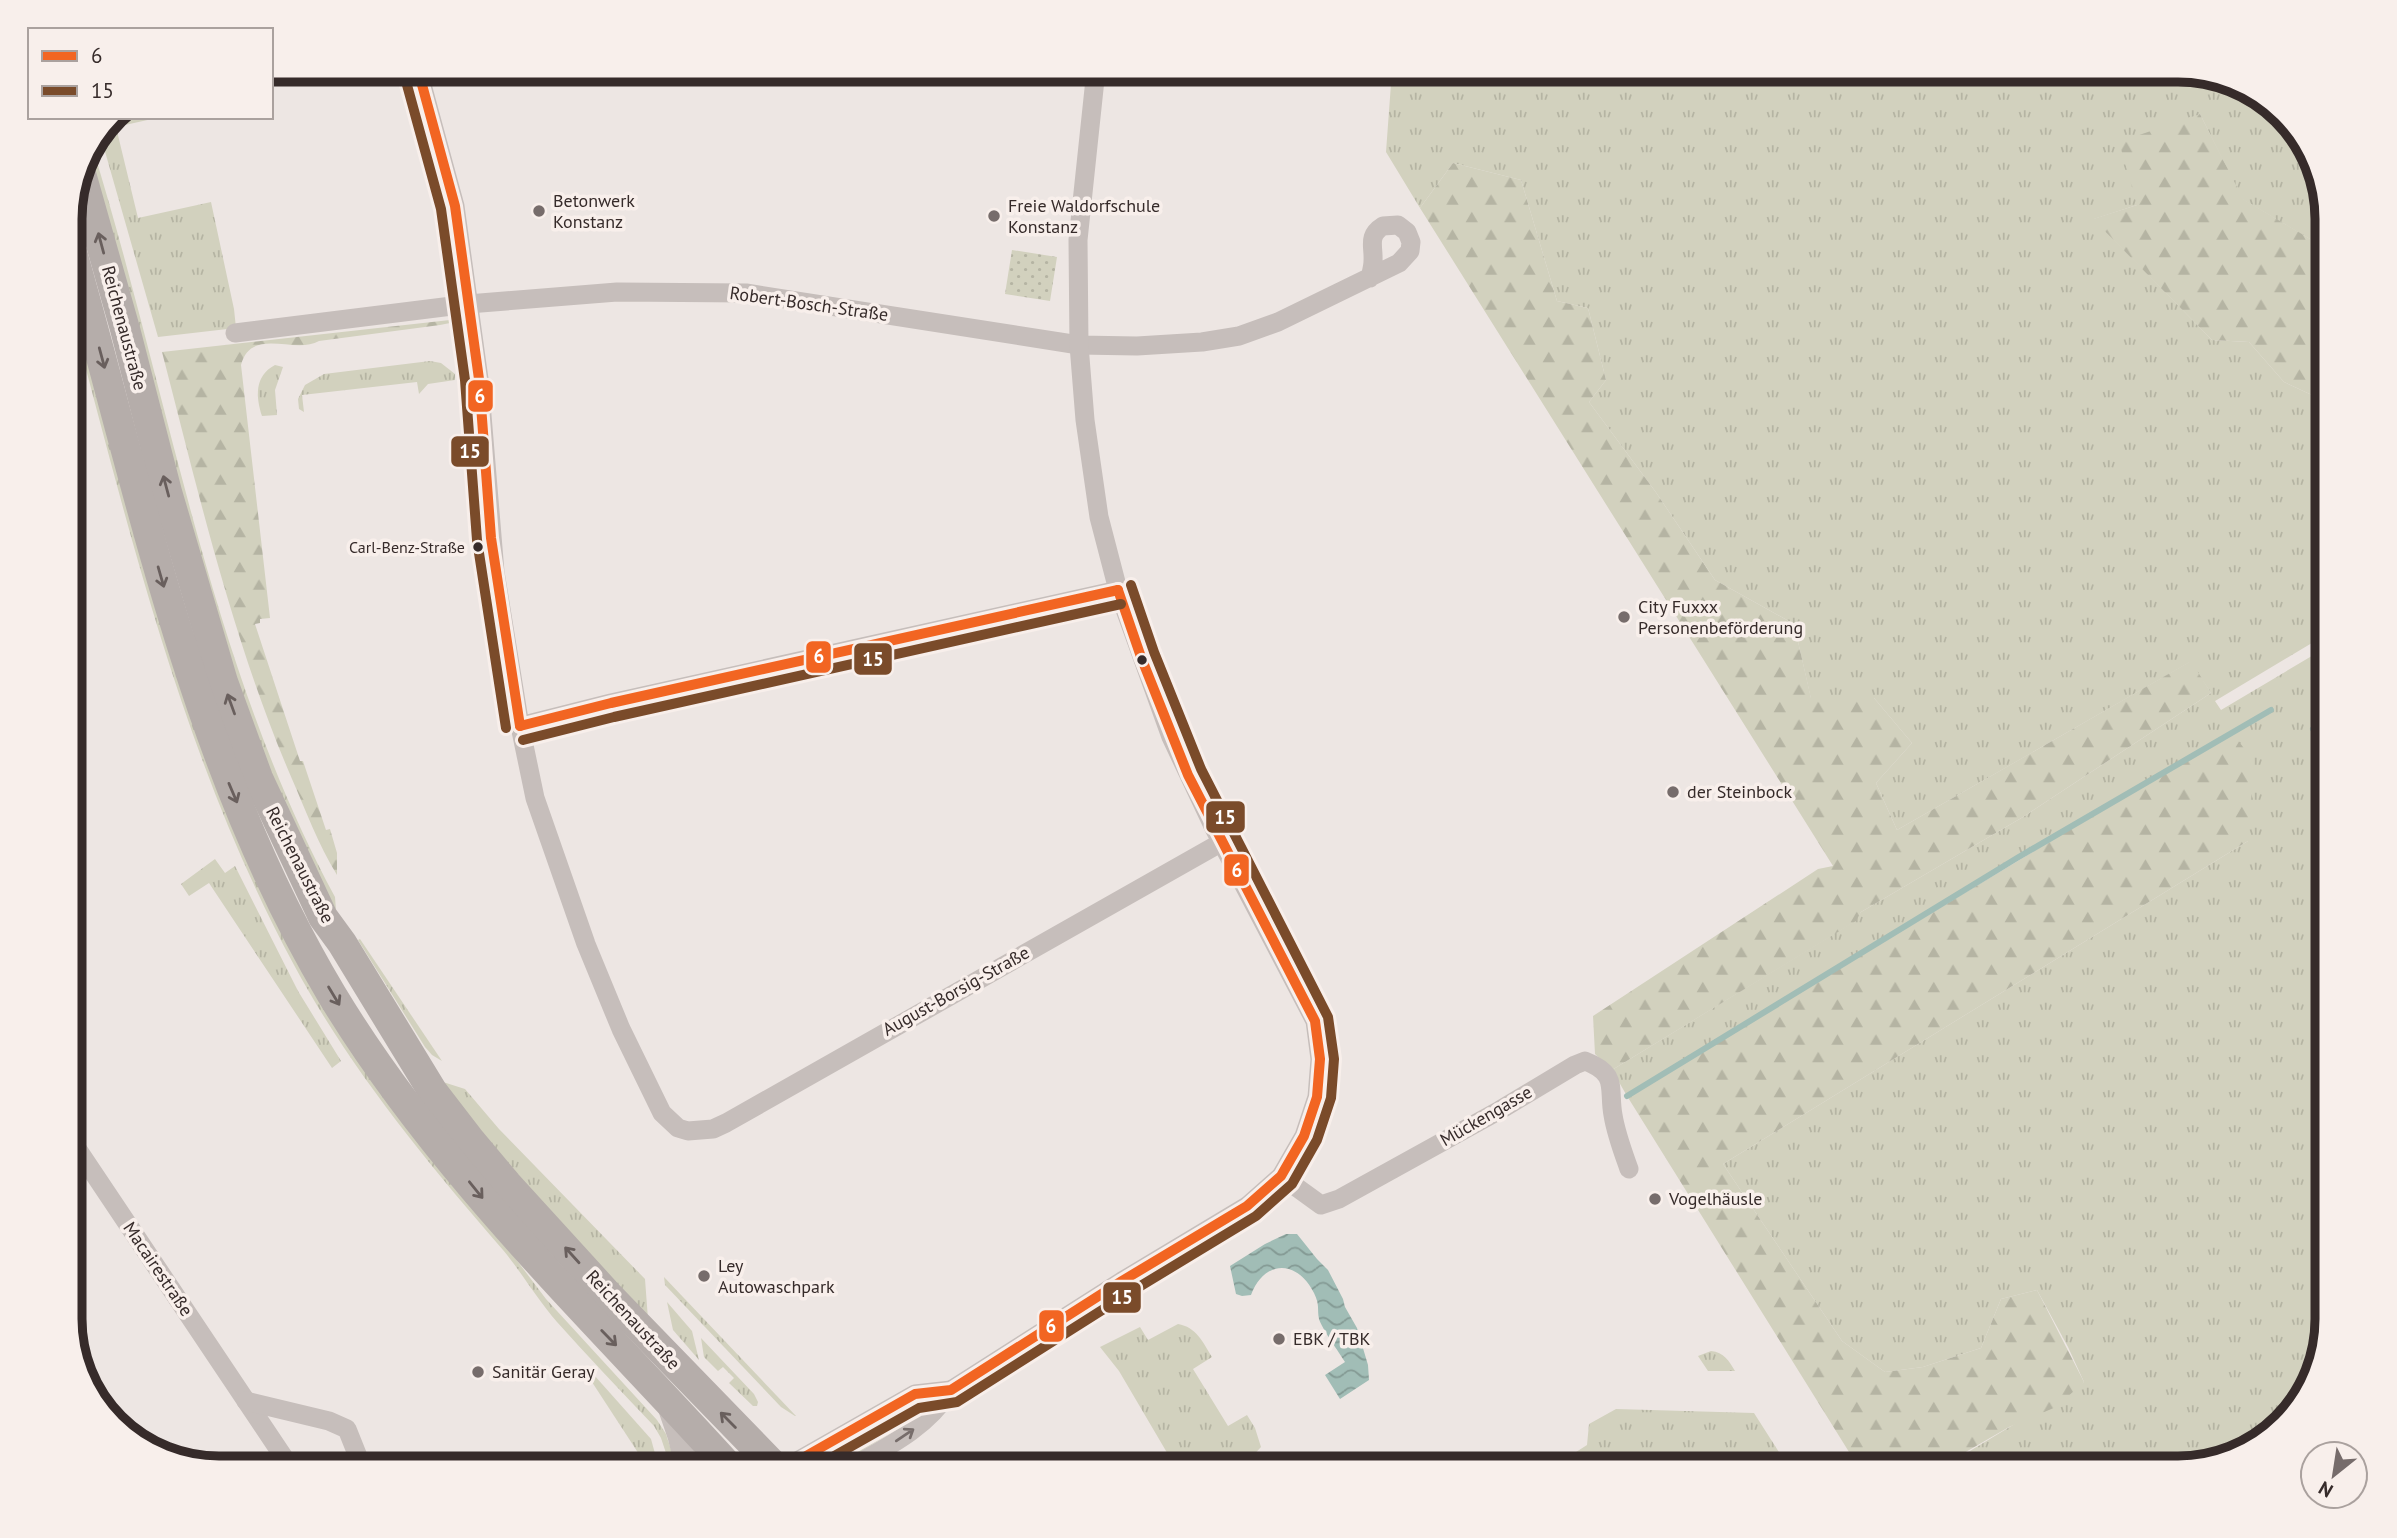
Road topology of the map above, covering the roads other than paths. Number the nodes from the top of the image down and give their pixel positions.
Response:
1 (421, 82) edge
2 (1095, 82) edge
3 (86, 190) edge
4 (1370, 278) dead end
5 (83, 292) edge
6 (468, 304) junction
7 (235, 333) dead end
8 (1079, 345) junction
9 (1118, 590) junction
10 (520, 726) junction
11 (1222, 842) junction
12 (83, 1157) edge
13 (1629, 1169) dead end
14 (1281, 1176) junction
15 (951, 1390) junction
16 (665, 1397) junction
17 (246, 1401) junction
18 (882, 1450) junction
19 (284, 1456) edge
20 (358, 1456) edge
21 (684, 1456) edge
22 (719, 1456) edge
23 (764, 1456) edge
24 (806, 1456) edge
25 (871, 1456) edge
26 (879, 1456) edge

1 - 6 street
2 - 8 street
23 -> 3 main road, Reichenaustraße
4 - 8 street, Robert-Bosch-Straße
5 -> 16 main road, Reichenaustraße
6 - 7 street, Robert-Bosch-Straße
6 - 8 street, Robert-Bosch-Straße
6 - 10 street
8 - 9 street
9 - 10 street
9 - 11 street
10 - 11 street, August-Borsig-Straße
11 - 14 street
12 - 17 street, Macairestraße
13 - 14 street, Mückengasse
14 - 15 street
18 -> 15 street
15 - 24 street
16 - 21 street
16 - 22 main road, Reichenaustraße
17 - 19 street, Macairestraße
17 - 20 street
18 - 25 street
18 - 26 street

